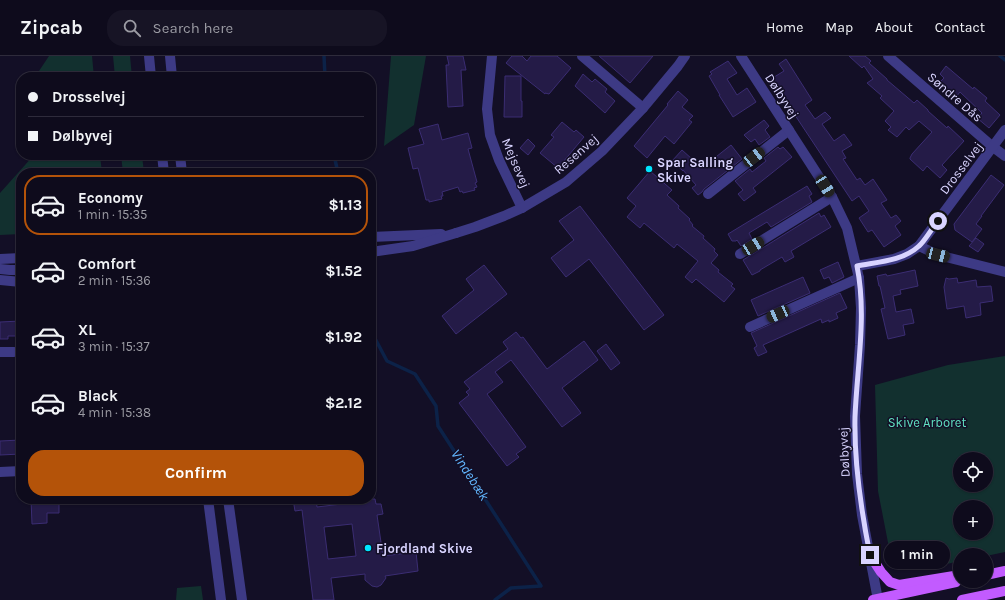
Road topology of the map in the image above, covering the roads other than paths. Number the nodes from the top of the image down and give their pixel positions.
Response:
1 (148, 56) edge
2 (170, 56) edge
3 (492, 56) edge
4 (582, 56) edge
5 (685, 56) edge
6 (740, 56) edge
7 (888, 56) edge
8 (150, 72) edge
9 (172, 72) edge
10 (643, 108) junction
11 (789, 130) junction
12 (1005, 130) edge
13 (993, 147) junction
14 (1005, 156) edge
15 (708, 194) dead end
16 (832, 197) junction
17 (522, 208) junction
18 (456, 233) junction
19 (376, 237) edge
20 (919, 246) junction
21 (376, 251) edge
22 (740, 254) dead end
23 (16, 258) edge
24 (0, 259) edge
25 (857, 266) junction
26 (0, 269) edge
27 (16, 270) edge
28 (1005, 272) edge
29 (859, 278) junction
30 (0, 280) edge
31 (16, 282) edge
32 (750, 327) dead end
33 (0, 352) edge
34 (14, 352) dead end
35 (16, 471) edge
36 (0, 472) edge
37 (209, 504) edge
38 (229, 504) edge
39 (870, 555) junction
40 (1005, 570) edge
41 (993, 573) edge
42 (953, 575) edge
43 (953, 583) edge
44 (1005, 591) edge
45 (221, 600) edge
46 (242, 600) edge
47 (876, 600) edge
48 (962, 600) edge

1 - 8 street
2 - 9 street
3 - 17 street, Mejsevej
4 - 10 street
5 - 10 street, Resenvej
6 - 11 street, Dølbyvej
7 - 13 street, Søndre Dås
10 - 17 street, Resenvej
11 - 15 street, Dølbyvej
11 - 16 street, Dølbyvej
12 - 13 street, Drosselvej
13 - 14 street, Søndre Dås
13 - 20 street, Drosselvej
16 - 22 street
16 - 25 street, Dølbyvej
17 - 18 street, Resenvej
18 - 19 street, Resenvej
18 - 21 street, Resenvej
20 - 25 street, Drosselvej
20 - 28 street
23 - 24 street
25 - 29 street, Dølbyvej
26 - 27 street
29 - 32 street
29 - 39 street, Dølbyvej
30 - 31 street
33 - 34 street
35 - 36 street
37 - 45 street
38 - 46 street
39 - 42 main road
39 - 47 street, Dølbyvej
40 - 41 main road
43 - 47 main road
44 - 48 main road

